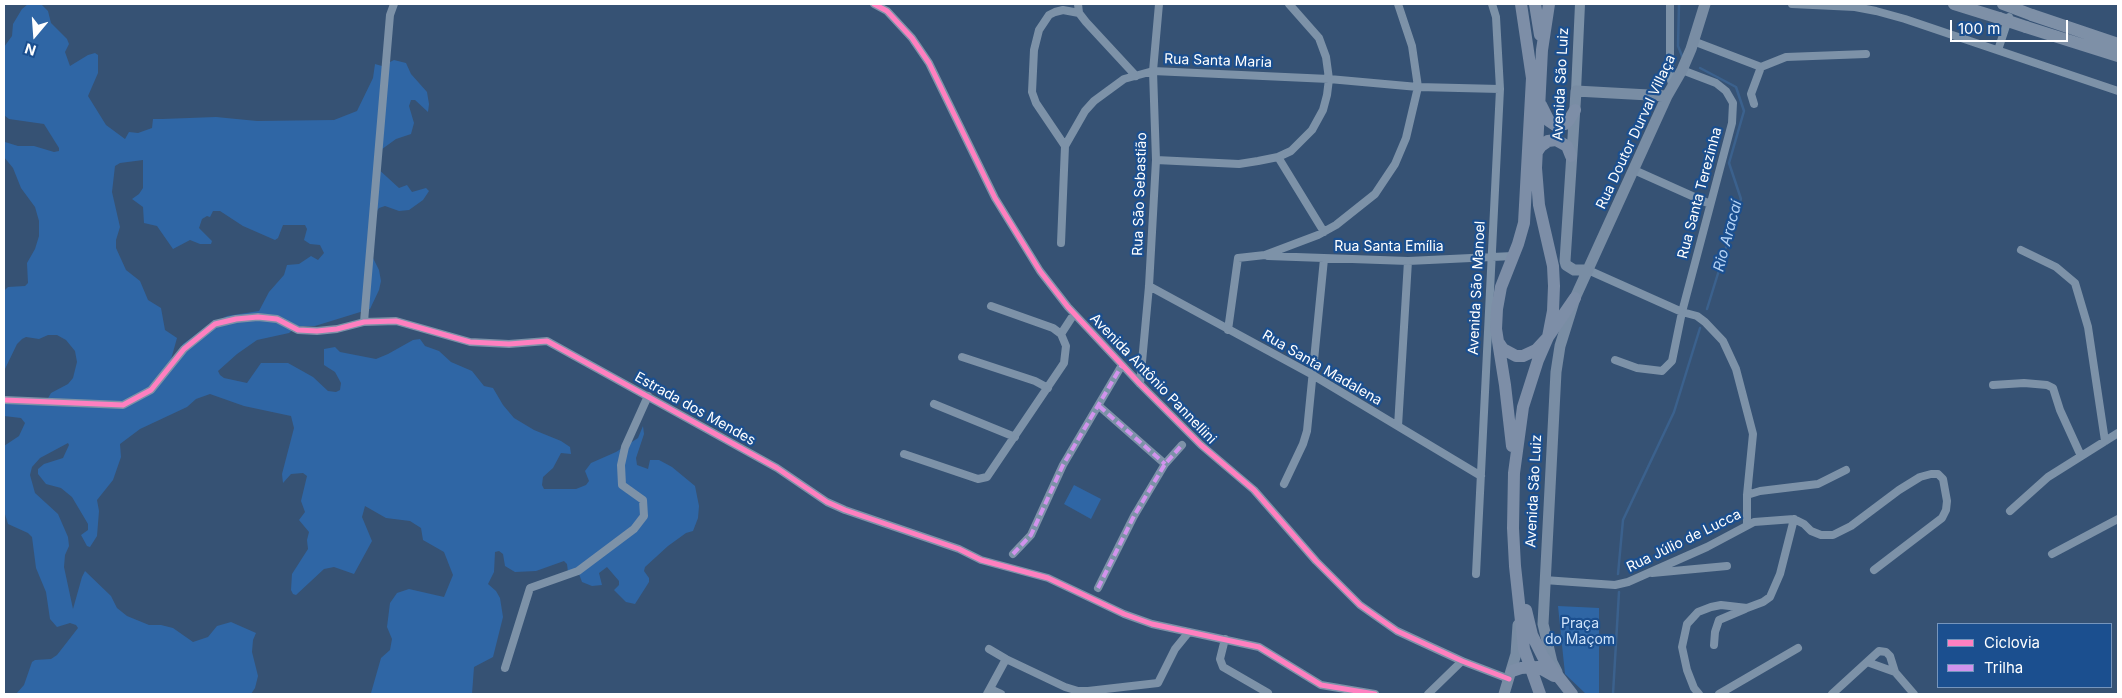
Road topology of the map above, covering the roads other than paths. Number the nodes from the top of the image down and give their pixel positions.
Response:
1 (394, 4) edge
2 (874, 4) edge
3 (1078, 4) edge
4 (1159, 4) edge
5 (1289, 4) edge
6 (1398, 4) edge
7 (1492, 4) edge
8 (1521, 4) edge
9 (1535, 4) edge
10 (1549, 4) edge
11 (1580, 4) edge
12 (1670, 4) edge
13 (1705, 4) edge
14 (1792, 4) edge
15 (1954, 4) edge
16 (2002, 4) edge
17 (2014, 4) edge
18 (1079, 13) junction
19 (1693, 41) junction
20 (2118, 44) edge
21 (1542, 50) junction
22 (1998, 50) junction
23 (1866, 54) dead end
24 (2118, 56) edge
25 (1760, 66) junction
26 (1682, 70) junction
27 (1153, 71) junction
28 (1136, 76) junction
29 (1329, 79) junction
30 (1418, 87) junction
31 (1500, 89) junction
32 (1576, 91) junction
33 (1670, 91) junction
34 (2118, 91) edge
35 (1540, 104) junction
36 (1754, 104) dead end
37 (1575, 110) junction
38 (1065, 146) junction
39 (1532, 150) junction
40 (1571, 156) junction
41 (1278, 157) junction
42 (1156, 160) junction
43 (1634, 170) junction
44 (1710, 204) junction
45 (1324, 232) junction
46 (1061, 243) dead end
47 (2021, 250) dead end
48 (1265, 255) junction
49 (1514, 256) junction
50 (1491, 258) junction
51 (1324, 259) junction
52 (1408, 261) junction
53 (1491, 269) junction
54 (1588, 270) junction
55 (1149, 286) junction
56 (1501, 287) junction
57 (1576, 298) junction
58 (991, 306) dead end
59 (1682, 312) junction
60 (1074, 314) junction
61 (364, 322) junction
62 (1228, 330) junction
63 (1061, 334) junction
64 (1548, 337) junction
65 (1499, 343) junction
66 (962, 357) dead end
67 (1615, 360) dead end
68 (1122, 365) junction
69 (1311, 374) junction
70 (1140, 384) junction
71 (1993, 385) dead end
72 (1048, 388) junction
73 (648, 396) junction
74 (4, 400) edge
75 (934, 404) dead end
76 (1099, 406) junction
77 (1398, 426) junction
78 (2118, 433) edge
79 (1015, 437) junction
80 (2106, 441) junction
81 (1182, 445) dead end
82 (904, 454) dead end
83 (2081, 456) junction
84 (1165, 464) junction
85 (1846, 470) dead end
86 (1514, 474) junction
87 (1481, 476) junction
88 (1284, 484) dead end
89 (1747, 495) junction
90 (2010, 511) dead end
91 (1794, 519) junction
92 (2118, 519) edge
93 (1747, 524) junction
94 (1013, 554) dead end
95 (2052, 554) dead end
96 (1728, 566) dead end
97 (1874, 570) dead end
98 (1476, 574) dead end
99 (1645, 574) junction
100 (1517, 580) junction
101 (1544, 580) junction
102 (1098, 588) dead end
103 (1747, 608) junction
104 (1520, 613) junction
105 (1174, 630) junction
106 (1188, 633) junction
107 (1225, 639) junction
108 (1714, 645) dead end
109 (1798, 648) dead end
110 (989, 649) dead end
111 (1174, 649) junction
112 (1006, 659) junction
113 (1462, 660) junction
114 (1867, 662) junction
115 (505, 668) dead end
116 (1530, 668) junction
117 (1895, 672) junction
118 (1511, 675) junction
119 (1561, 682) junction
120 (989, 692) edge
121 (1268, 693) dead end
122 (1001, 694) edge
123 (1375, 694) edge
124 (1428, 694) edge
125 (1504, 694) edge
126 (1540, 694) edge
127 (1572, 694) edge
128 (1699, 694) edge
129 (1719, 694) edge
130 (1832, 694) edge
131 (1914, 694) edge

1 - 61 street
2 - 60 street, Avenida Antônio Pannellini
3 - 18 street
4 - 27 street, Rua São Sebastião
5 - 29 street
6 - 30 street
7 - 31 street, Avenida São Manoel
8 - 39 main road
9 - 21 main road
10 - 21 main road
11 - 32 street, Avenida São Luiz
12 - 33 street
13 - 19 main road, Rua Doutor Durval Villaça
14 - 22 street
15 - 24 highway, bridge
16 - 20 highway, bridge
17 - 22 street
18 - 28 street
18 - 38 street
19 - 25 street
19 - 26 main road, Rua Doutor Durval Villaça
21 - 35 main road
22 - 34 street
23 - 25 street
25 - 36 street
26 - 33 main road, Rua Doutor Durval Villaça
26 - 44 street, Rua Santa Terezinha
27 - 28 street, Rua Santa Maria
27 - 29 street, Rua Santa Maria
27 - 42 street, Rua São Sebastião
28 - 38 street, Rua Santa Maria
29 - 30 street, Rua Santa Maria
29 - 41 street
30 - 31 street, Rua Santa Maria
30 - 45 street
31 - 50 street, Avenida São Manoel
32 - 33 main road
32 - 37 main road, Avenida São Luiz
33 - 43 main road, Rua Doutor Durval Villaça
35 - 37 main road
35 - 39 main road
37 - 40 main road, Avenida São Luiz
38 - 46 street, Rua Santa Maria
39 - 40 main road
39 - 49 main road
39 - 64 main road
40 - 54 main road, Avenida São Luiz
41 - 42 street
41 - 45 street
42 - 55 street, Rua São Sebastião
43 - 44 street
43 - 54 main road, Rua Doutor Durval Villaça
44 - 59 street, Rua Santa Terezinha
45 - 48 street
47 - 80 street
48 - 51 street, Rua Santa Emília
48 - 62 street
49 - 50 street, Rua Santa Emília
49 - 56 main road
50 - 52 street, Rua Santa Emília
50 - 53 street, Avenida São Manoel
51 - 52 street, Rua Santa Emília
51 - 69 street
52 - 77 street
53 - 56 street
53 - 87 street, Avenida São Manoel
54 - 57 main road, Rua Doutor Durval Villaça
54 - 59 street
55 - 62 street, Rua Santa Madalena
55 - 70 street, Rua São Sebastião
56 - 65 main road
57 - 64 main road
57 - 101 main road, Avenida São Luiz
58 - 63 street
59 - 67 street, Rua Santa Terezinha
59 - 89 street
60 - 63 street
60 - 68 street, Avenida Antônio Pannellini
61 - 73 street, Estrada dos Mendes
61 - 74 street, Estrada dos Mendes
62 - 69 street, Rua Santa Madalena
63 - 72 street
64 - 65 main road
64 - 86 main road
65 - 86 main road
66 - 72 street
68 - 70 street, Avenida Antônio Pannellini
68 - 76 street
69 - 77 street, Rua Santa Madalena
69 - 88 street
70 - 113 street, Avenida Antônio Pannellini
71 - 83 street
72 - 79 street
73 - 105 street, Estrada dos Mendes
73 - 115 street
75 - 79 street
76 - 84 street
76 - 94 street
77 - 87 street, Rua Santa Madalena
78 - 80 street
79 - 82 street
80 - 83 street
81 - 84 street
83 - 90 street
84 - 102 street
85 - 89 street
86 - 100 main road
87 - 98 street, Avenida São Manoel
89 - 93 street
91 - 93 street, Rua Júlio de Lucca
91 - 97 street
91 - 103 street
92 - 95 street
93 - 99 street, Rua Júlio de Lucca
96 - 99 street
99 - 101 street, Rua Júlio de Lucca
100 - 104 main road
100 - 119 main road
101 - 119 main road, Avenida São Luiz
103 - 108 street
103 - 128 street
104 - 116 main road
104 - 118 main road
105 - 106 street, Estrada dos Mendes
105 - 111 street
106 - 107 street, Estrada dos Mendes
106 - 111 street
107 - 121 street
107 - 123 street, Estrada dos Mendes
109 - 129 street
110 - 112 street
111 - 112 street
112 - 120 street
113 - 118 street, Avenida Antônio Pannellini
113 - 124 street
114 - 117 street
114 - 117 street
114 - 130 street
116 - 118 main road
116 - 119 main road
116 - 126 main road
117 - 131 street
118 - 125 main road
119 - 127 main road
120 - 122 street

